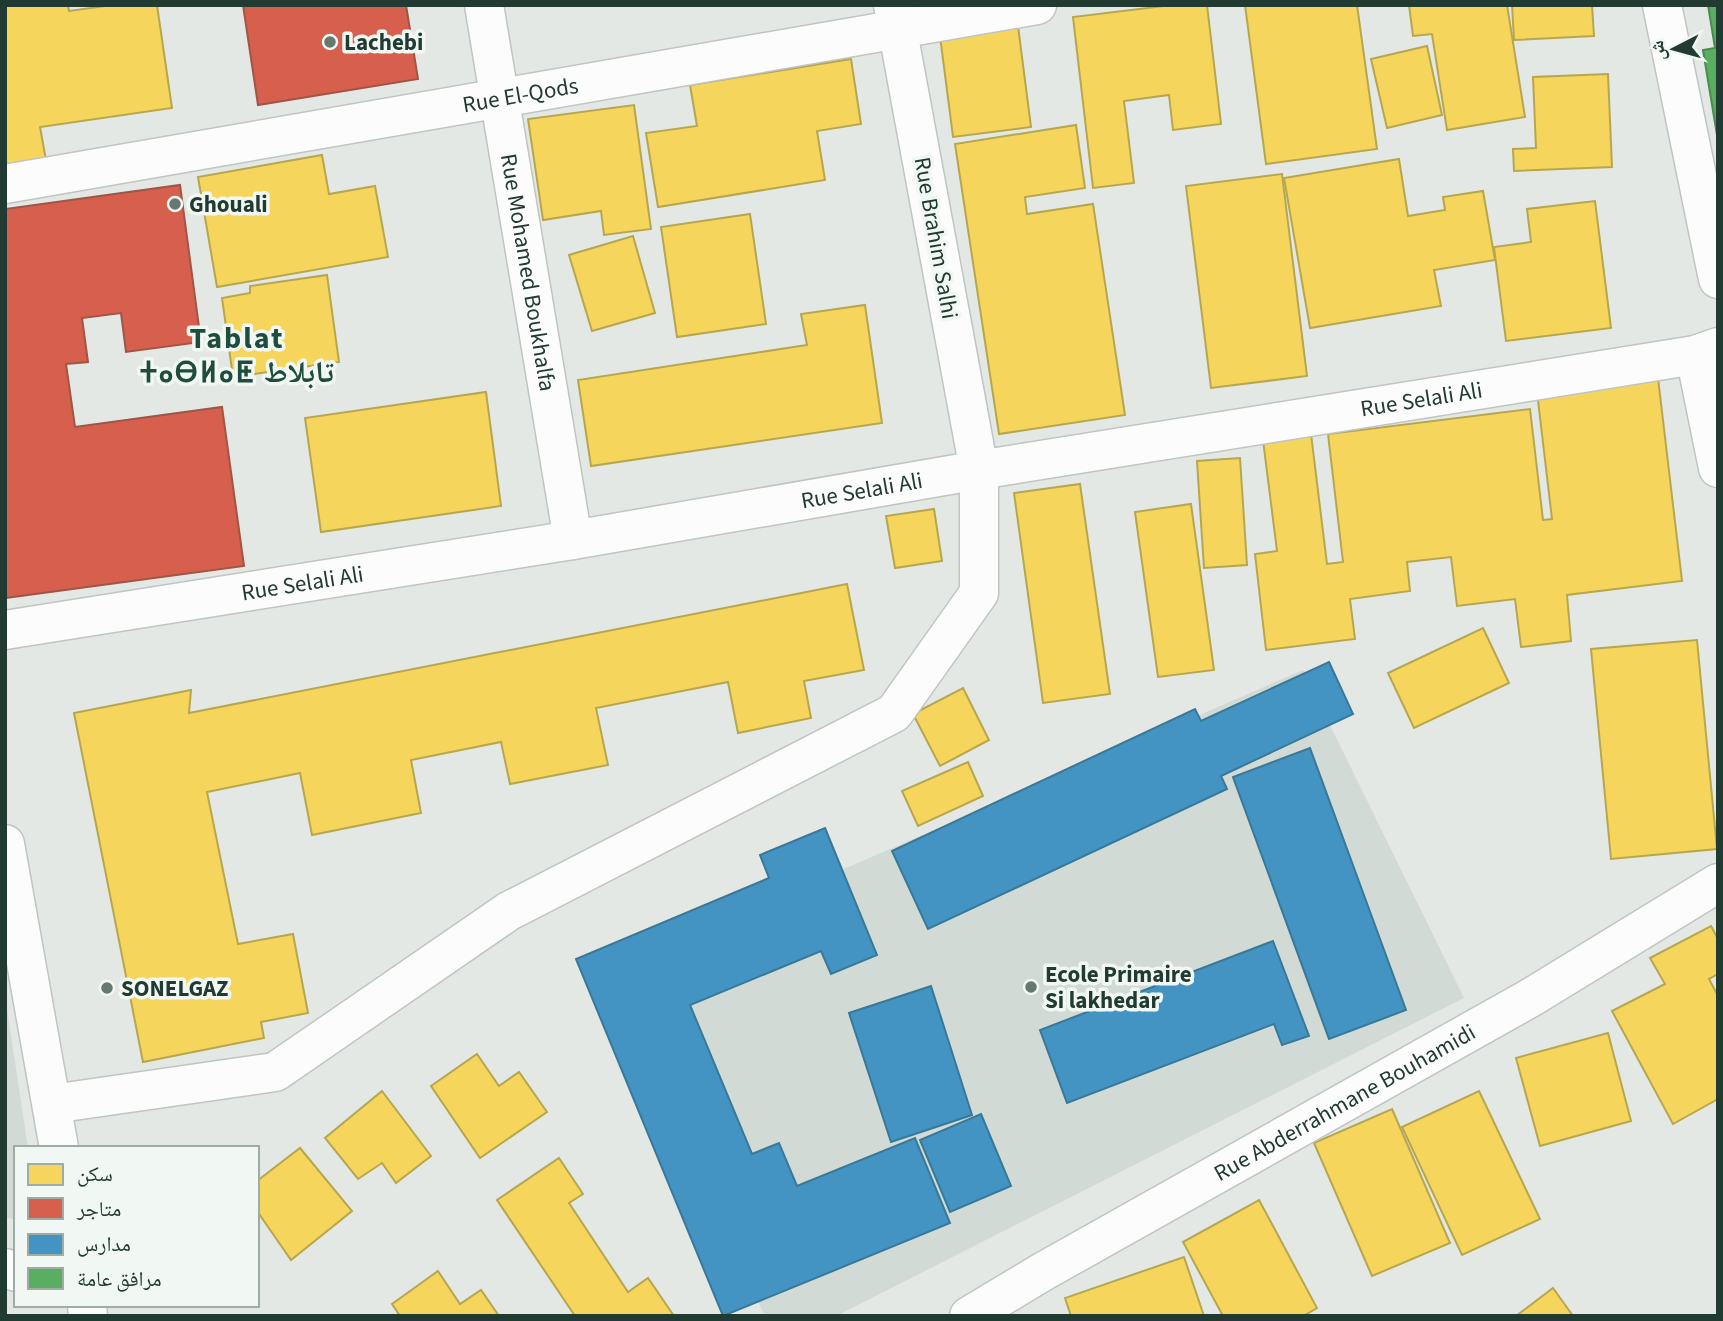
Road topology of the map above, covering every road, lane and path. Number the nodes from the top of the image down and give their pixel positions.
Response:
1 (484, 5) edge
2 (1038, 5) edge
3 (1662, 5) edge
4 (895, 18) edge
5 (500, 99) junction
6 (5, 184) edge
7 (1718, 279) edge
8 (1706, 351) edge
9 (1718, 468) edge
10 (979, 470) junction
11 (573, 540) junction
12 (5, 630) edge
13 (5, 844) edge
14 (1718, 883) edge
15 (52, 1104) junction
16 (59, 1146) edge
17 (969, 1316) edge

1 - 5 street, Rue Mohamed Boukhalfa
2 - 4 street, Rue El-Qods
3 - 7 street
4 - 5 street, Rue El-Qods
4 - 10 street, Rue Brahim Salhi
5 - 6 street, Rue El-Qods
5 - 11 street, Rue Mohamed Boukhalfa
8 - 9 street
8 - 10 street, Rue Selali Ali
10 - 11 street, Rue Selali Ali
10 - 15 street, Rue Brahim Salhi
11 - 12 street, Rue Selali Ali
13 - 15 street
14 - 17 street, Rue Abderrahmane Bouhamidi
15 - 16 street

